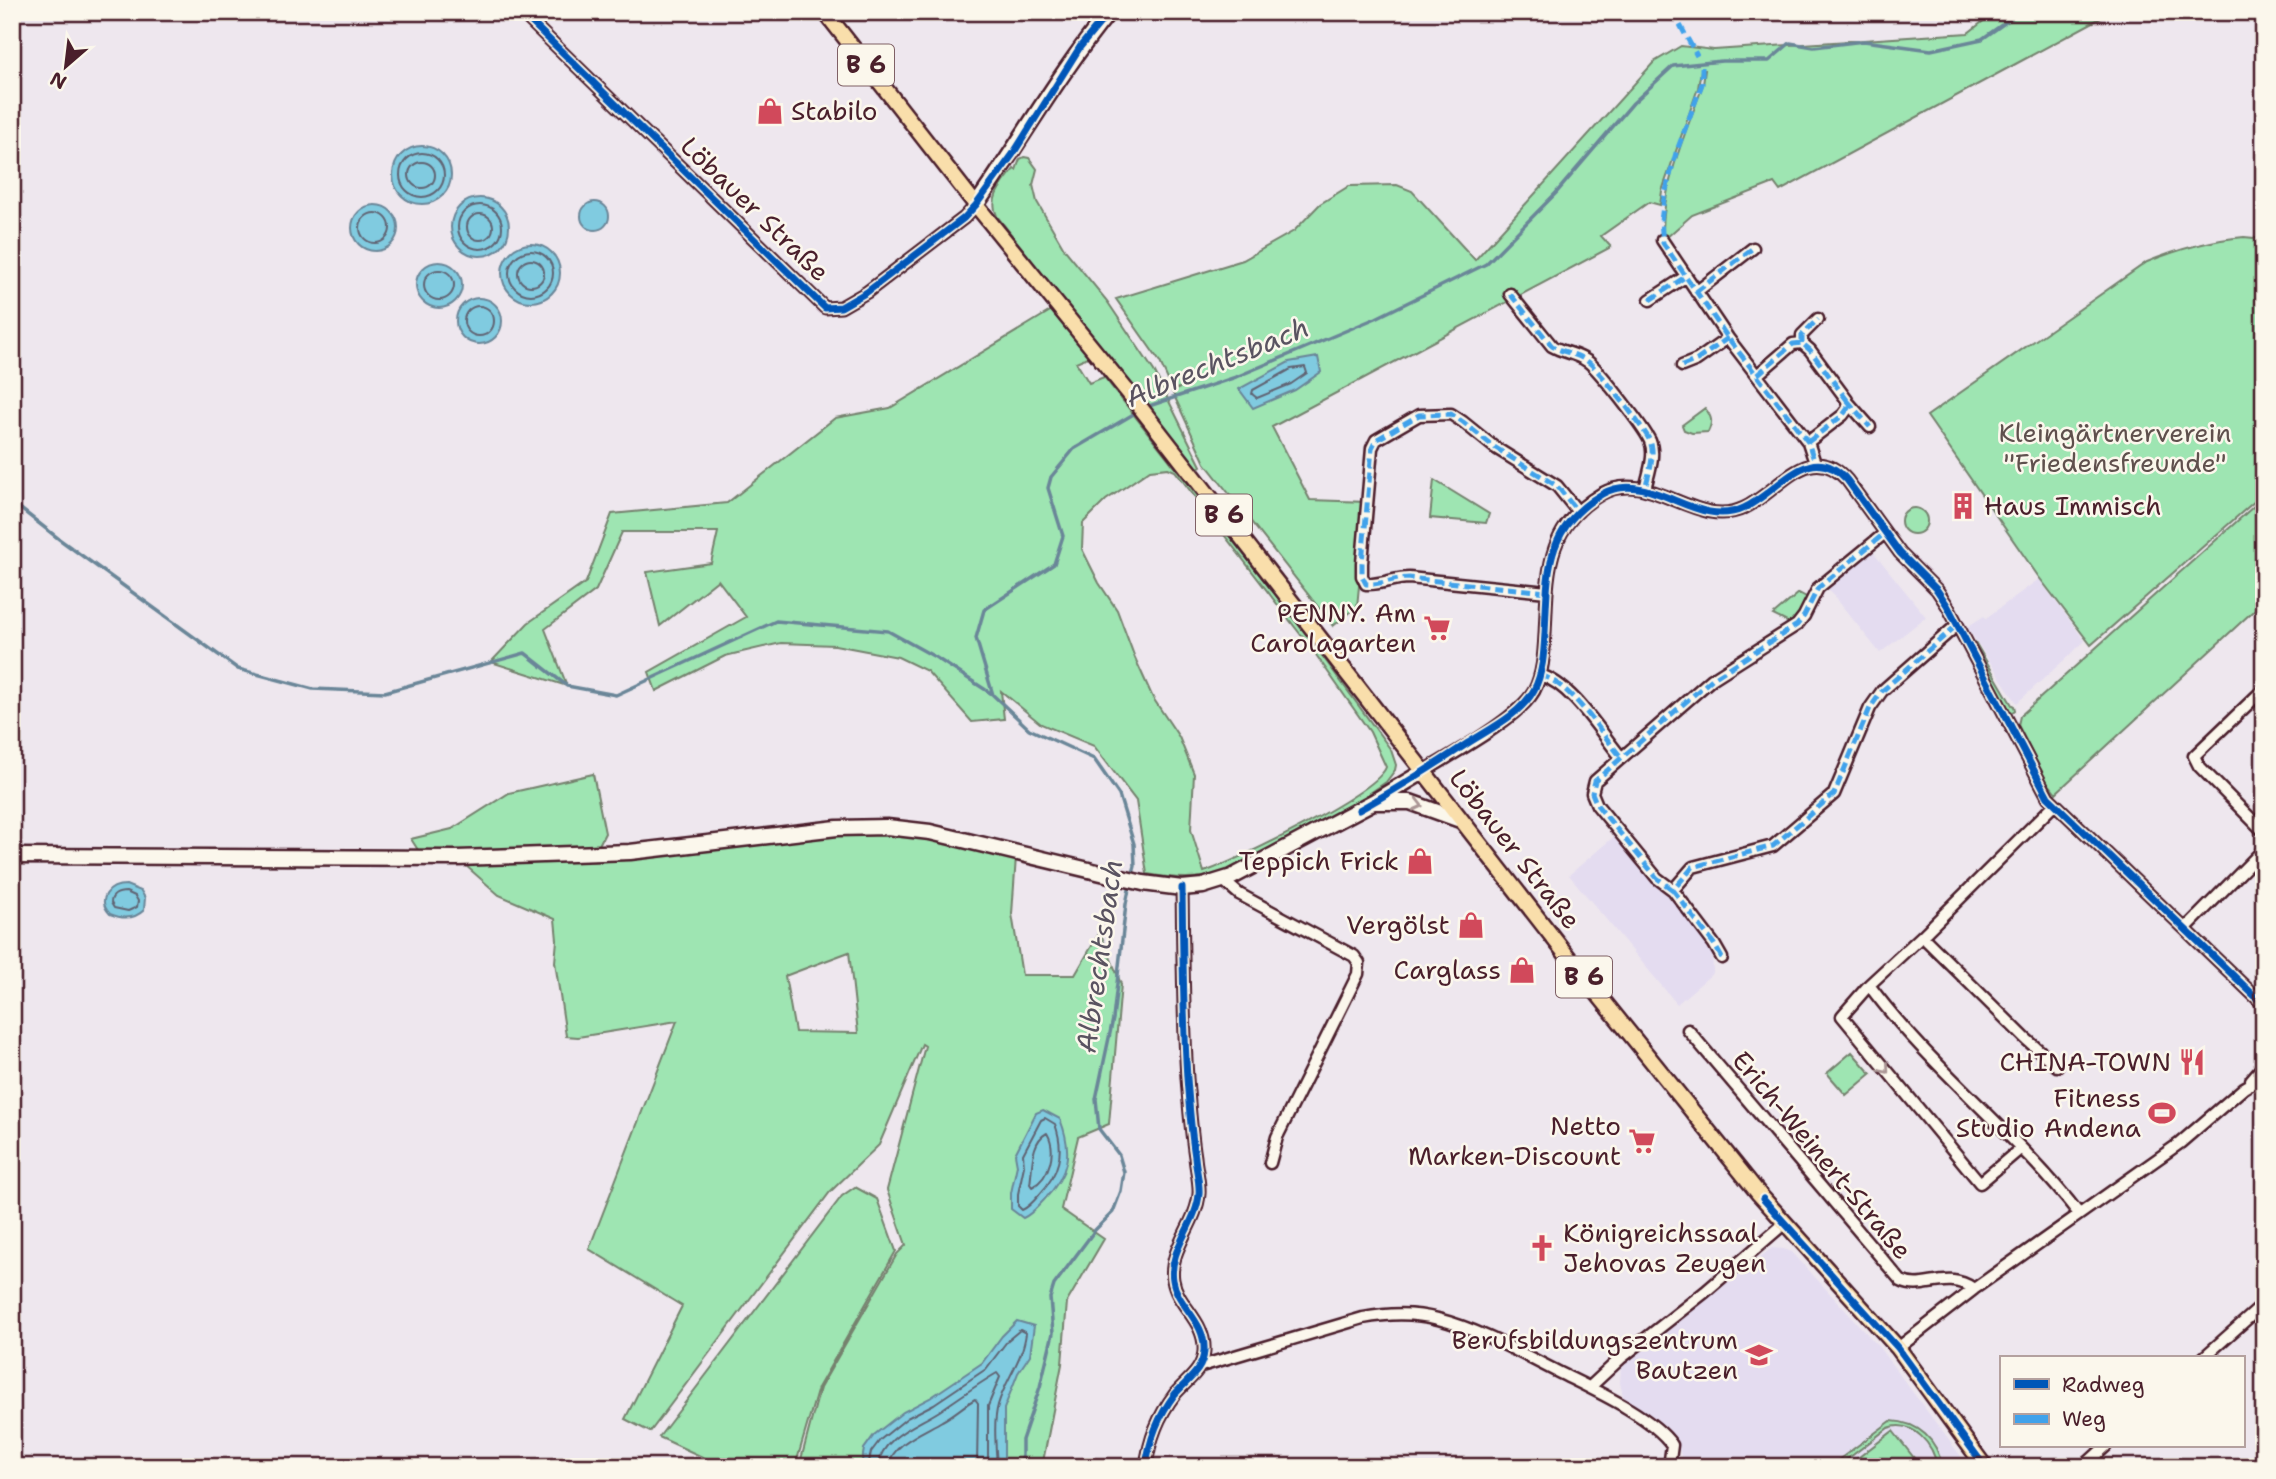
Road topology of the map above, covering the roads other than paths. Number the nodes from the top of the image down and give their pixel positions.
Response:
1 (521, 12) edge
2 (825, 12) edge
3 (1109, 12) edge
4 (976, 205) junction
5 (1662, 240) dead end
6 (1753, 248) dead end
7 (1685, 277) junction
8 (1696, 292) junction
9 (1510, 294) dead end
10 (1650, 300) dead end
11 (1818, 319) dead end
12 (1728, 338) junction
13 (1802, 343) junction
14 (1682, 366) dead end
15 (1757, 375) junction
16 (1847, 400) junction
17 (1870, 427) dead end
18 (1808, 442) junction
19 (1815, 463) junction
20 (1645, 489) junction
21 (1578, 512) junction
22 (1885, 533) junction
23 (1548, 592) junction
24 (1957, 625) junction
25 (1540, 676) junction
26 (2264, 689) edge
27 (1620, 757) junction
28 (1423, 772) junction
29 (1373, 802) junction
30 (2055, 804) junction
31 (1460, 820) junction
32 (2264, 832) edge
33 (2264, 849) edge
34 (12, 856) edge
35 (1224, 881) junction
36 (1182, 888) junction
37 (1673, 890) junction
38 (2185, 929) junction
39 (1922, 936) junction
40 (1722, 958) dead end
41 (1869, 985) junction
42 (2244, 988) junction
43 (2264, 1005) edge
44 (2264, 1015) edge
45 (1688, 1030) dead end
46 (2264, 1065) edge
47 (2057, 1066) dead end
48 (2264, 1076) edge
49 (2244, 1088) junction
50 (2020, 1149) junction
51 (1270, 1163) dead end
52 (2079, 1214) junction
53 (1785, 1223) junction
54 (1974, 1289) junction
55 (2264, 1304) edge
56 (1898, 1348) junction
57 (2205, 1356) edge
58 (1201, 1366) junction
59 (1590, 1387) junction
60 (2104, 1448) edge
61 (1146, 1467) edge
62 (1669, 1467) edge
63 (1985, 1467) edge
64 (2083, 1467) edge

1 - 4 street, Löbauer Straße
2 - 4 main road, Löbauer Straße / B 6
3 - 4 main road
4 - 28 main road, Löbauer Straße / B 6
5 - 7 street
6 - 8 street
7 - 8 street
7 - 10 street
8 - 12 street
9 - 20 street
11 - 13 street
12 - 14 street
12 - 15 street
13 - 15 street
13 - 16 street
15 - 18 street
16 - 17 street
16 - 18 street
18 - 19 street
19 - 20 street
19 - 22 street
20 - 21 street
21 - 23 street
21 - 23 street
22 - 24 street
22 - 27 street
23 - 25 street
24 - 30 street
24 - 37 street
25 - 27 street
25 - 28 street
26 - 32 street
27 - 37 street
28 - 29 main road
28 - 31 main road, Löbauer Straße / B 6
29 -> 31 main road
29 - 35 main road
30 - 38 street
30 - 39 street
31 - 53 main road, Löbauer Straße / B 6
33 - 38 street
34 - 36 main road
35 - 36 main road
35 - 51 street
36 - 58 street
37 - 40 street
38 - 42 street
39 - 41 street
39 - 47 street
41 - 50 street
41 -> 50 street
42 - 43 street
42 - 44 street
45 - 54 street, Erich-Weinert-Straße
46 - 49 street
48 - 49 street
49 - 52 street
50 - 52 street
52 - 54 street
53 - 56 main road, Löbauer Straße / B 6
53 - 59 street
54 - 56 street
55 - 57 street
56 - 63 main road, B 6
58 - 59 street
58 - 61 street
59 - 62 street
60 - 64 street

